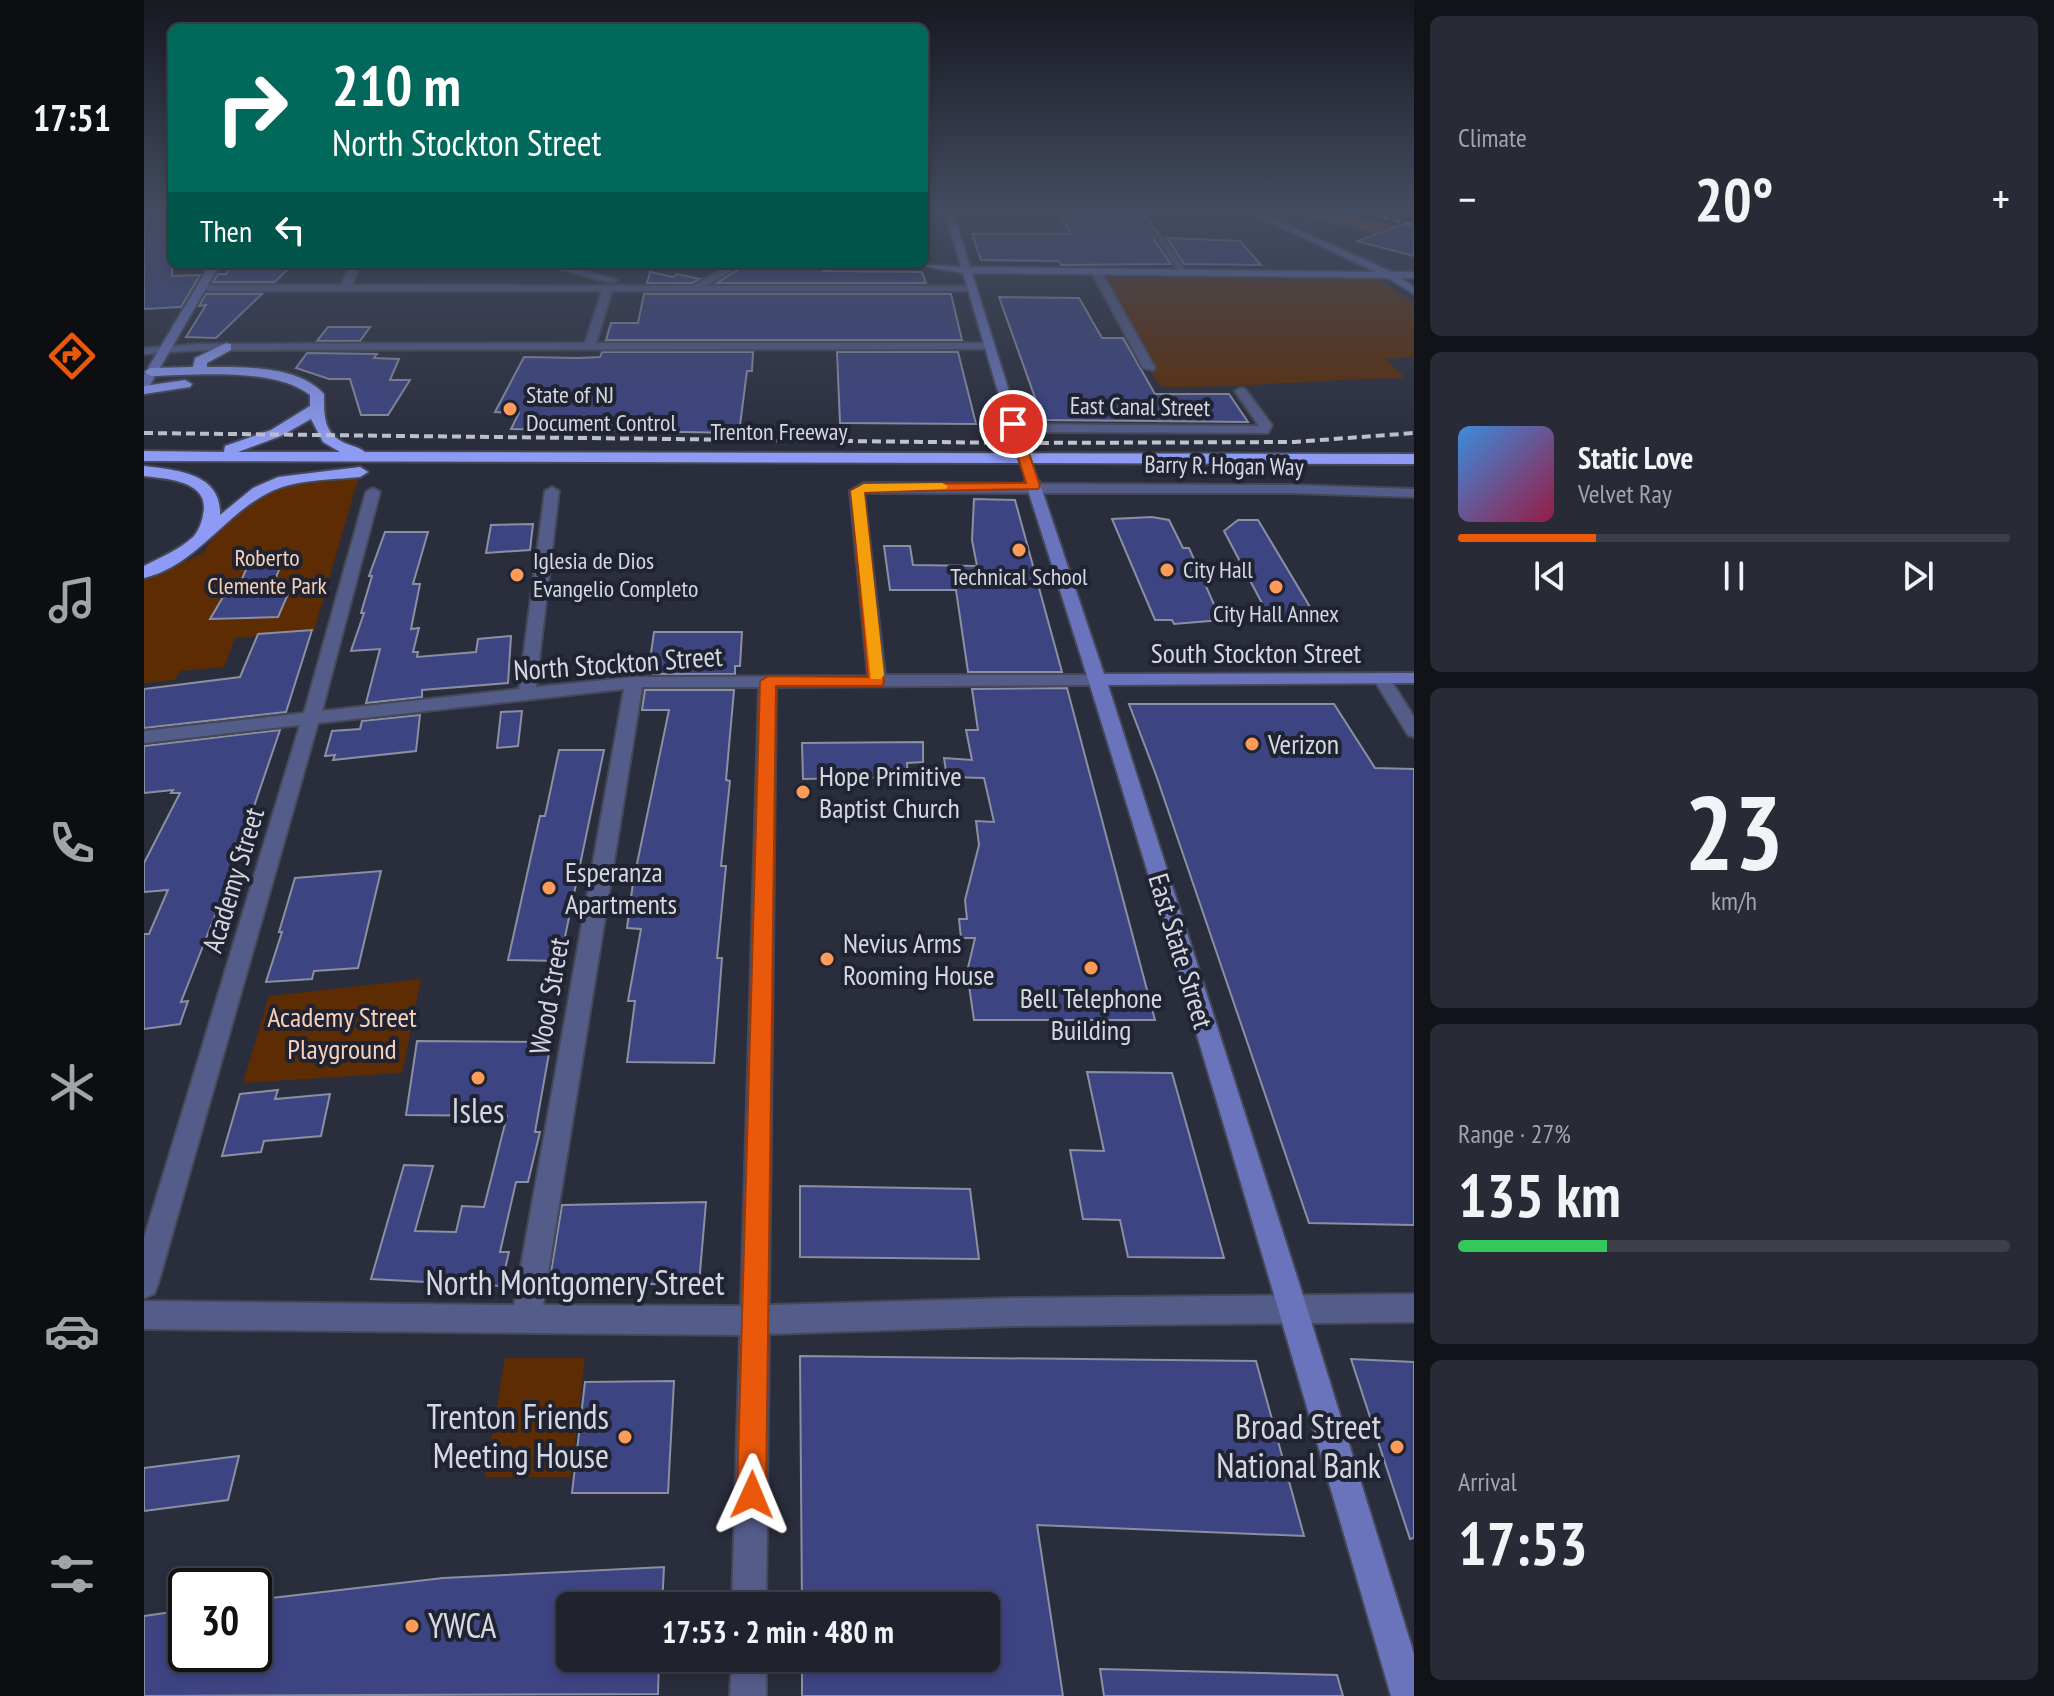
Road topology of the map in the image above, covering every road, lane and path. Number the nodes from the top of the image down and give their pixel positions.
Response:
1 (202, 288) edge
2 (608, 288) edge
3 (735, 288) edge
4 (1105, 288) edge
5 (972, 289) joint
6 (990, 346) junction
7 (226, 347) junction
8 (589, 347) junction
9 (164, 349) junction
10 (144, 351) edge
11 (1149, 368) dead end
12 (200, 372) junction
13 (246, 374) junction
14 (146, 383) edge
15 (1241, 391) dead end
16 (317, 407) junction
17 (1014, 428) junction
18 (1414, 448) edge
19 (144, 456) edge
20 (183, 457) junction
21 (383, 457) junction
22 (1293, 457) junction
23 (1414, 459) edge
24 (144, 470) edge
25 (1414, 473) edge
26 (373, 482) junction
27 (1033, 483) junction
28 (552, 491) dead end
29 (1414, 493) edge
30 (202, 538) junction
31 (144, 571) edge
32 (1381, 678) junction
33 (1414, 678) edge
34 (1097, 680) junction
35 (768, 681) junction
36 (634, 682) junction
37 (877, 682) junction
38 (527, 693) junction
39 (311, 718) junction
40 (1414, 731) edge
41 (144, 737) edge
42 (144, 1284) edge
43 (1293, 1308) junction
44 (1414, 1308) edge
45 (144, 1315) edge
46 (526, 1320) junction
47 (756, 1320) junction
48 (749, 1592) edge
49 (749, 1672) edge
50 (748, 1696) edge
51 (1409, 1696) edge

1 - 9 street
2 - 8 street
3 - 5 street
4 - 11 street
5 - 6 street, East State Street
6 - 8 street
6 - 17 street, East State Street
7 - 8 street
7 - 9 street
7 - 12 highway
9 - 10 street
9 - 14 street
12 - 13 highway
12 - 14 highway
13 - 14 highway
13 - 16 highway
15 - 17 street, East Canal Street
16 - 20 highway
16 - 21 highway
17 - 27 street, East State Street, bridge
18 - 22 highway
19 - 20 highway, Trenton Freeway
20 - 21 highway, Trenton Freeway
21 - 22 highway, Trenton Freeway
22 - 23 highway, Trenton Freeway
24 - 26 highway, Trenton Freeway
24 - 30 highway
25 - 26 highway, Trenton Freeway
26 - 30 highway
26 - 39 street, Academy Street
27 - 29 street, Barry R. Hogan Way
27 - 34 street, East State Street
27 - 37 street, Barry R. Hogan Way
28 - 38 street
30 - 31 highway
32 - 33 street, South Stockton Street
32 - 34 street, South Stockton Street
32 - 40 street
34 - 37 street, North Stockton Street
34 - 43 street, East State Street
35 - 36 street, North Stockton Street
35 - 37 street, North Stockton Street
35 - 47 street
36 - 38 street, North Stockton Street
36 - 46 street, Wood Street
38 - 39 street, North Stockton Street
39 - 41 street, North Stockton Street
39 - 42 street, Academy Street
43 - 44 street, North Montgomery Street
43 - 47 street, North Montgomery Street
43 - 51 street, East State Street
45 - 46 street, North Montgomery Street
46 - 47 street, North Montgomery Street
47 - 48 street
49 - 50 street

